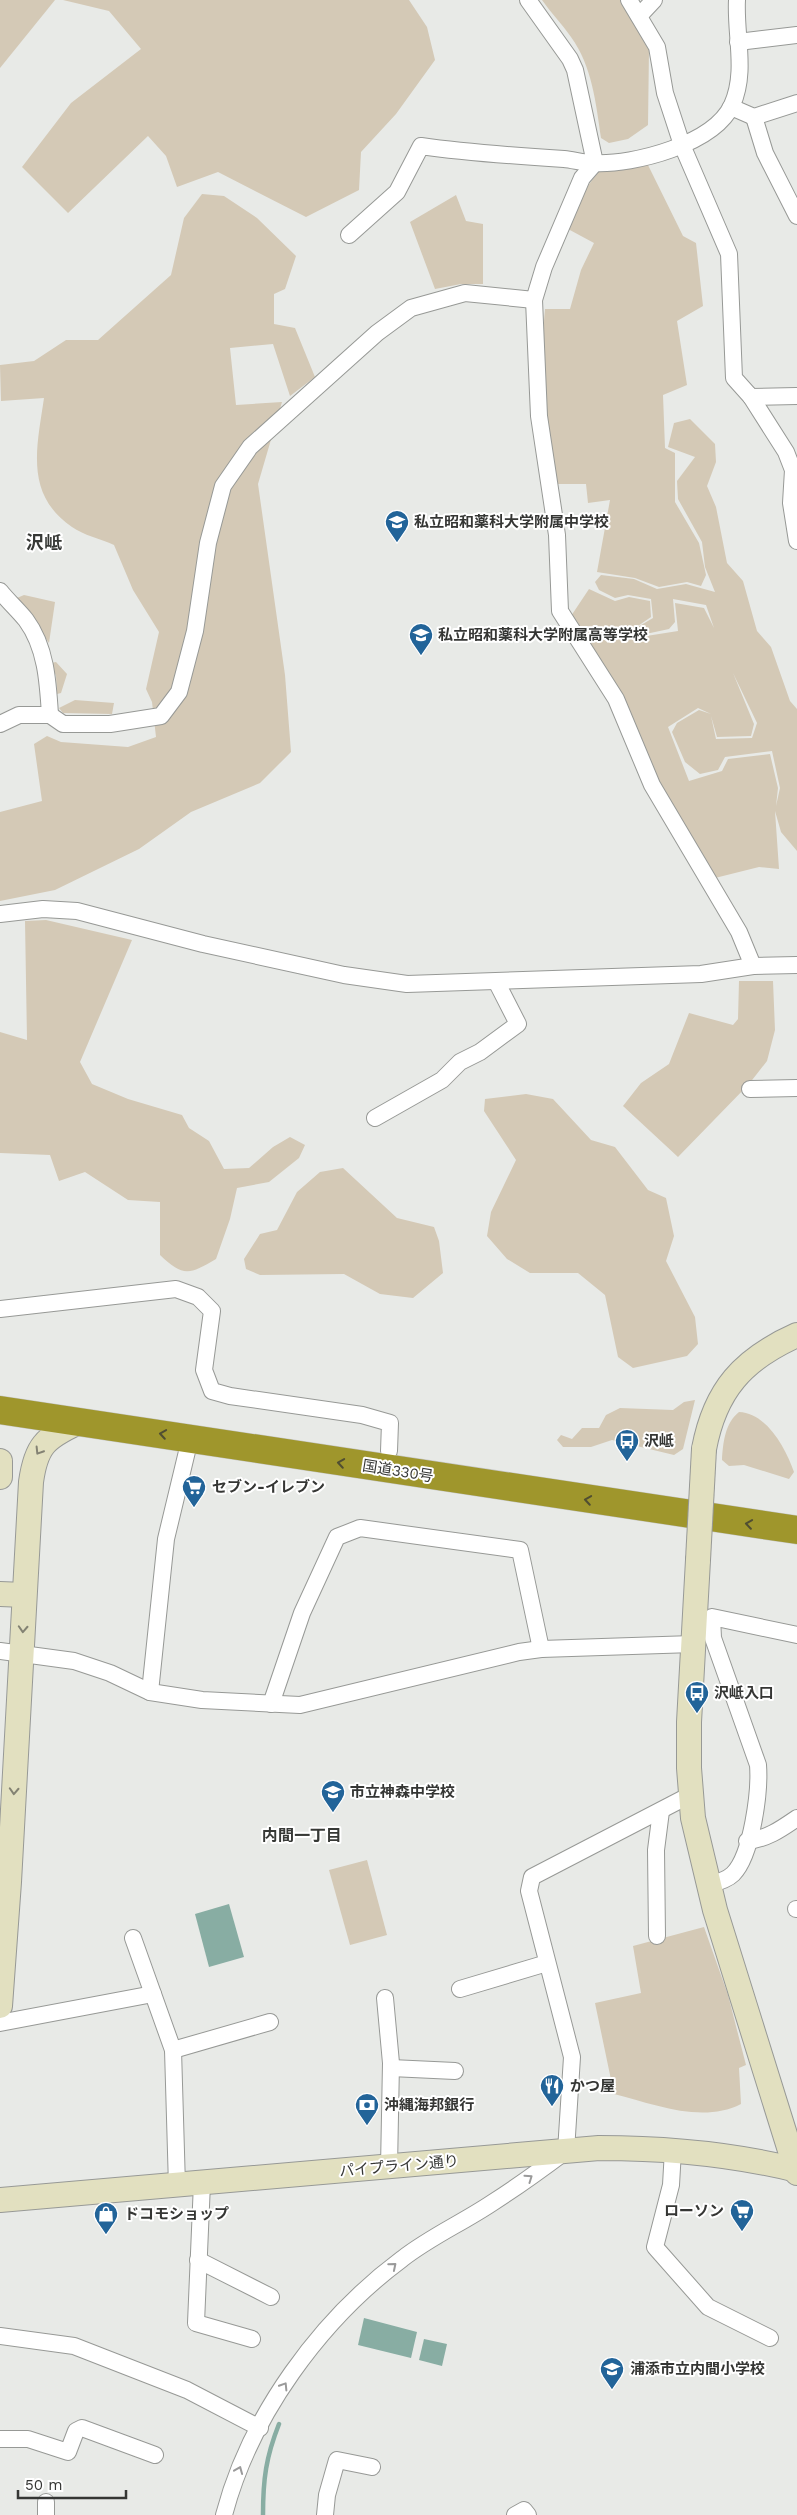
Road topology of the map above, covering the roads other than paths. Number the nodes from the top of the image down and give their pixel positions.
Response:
1 (528, 0) edge
2 (629, 0) edge
3 (654, 0) edge
4 (737, 0) edge
5 (639, 16) junction
6 (797, 34) edge
7 (738, 42) junction
8 (797, 103) edge
9 (731, 106) junction
10 (754, 117) junction
11 (682, 145) junction
12 (595, 163) junction
13 (797, 216) edge
14 (349, 235) dead end
15 (534, 300) junction
16 (797, 396) edge
17 (751, 397) junction
18 (794, 493) edge
19 (797, 541) edge
20 (0, 591) edge
21 (50, 715) junction
22 (2, 721) edge
23 (0, 914) edge
24 (797, 964) edge
25 (753, 966) junction
26 (497, 983) junction
27 (797, 1088) edge
28 (750, 1089) dead end
29 (374, 1118) dead end
30 (0, 1310) edge
31 (797, 1335) edge
32 (0, 1392) edge
33 (0, 1410) edge
34 (77, 1422) junction
35 (190, 1439) junction
36 (389, 1451) junction
37 (0, 1460) edge
38 (0, 1477) edge
39 (797, 1512) edge
40 (797, 1530) edge
41 (0, 1594) edge
42 (24, 1595) junction
43 (797, 1635) edge
44 (693, 1644) junction
45 (541, 1649) junction
46 (11, 1652) edge
47 (150, 1692) junction
48 (271, 1704) junction
49 (690, 1794) junction
50 (661, 1811) junction
51 (797, 1818) edge
52 (747, 1841) junction
53 (708, 1886) junction
54 (657, 1936) dead end
55 (133, 1938) dead end
56 (547, 1963) junction
57 (460, 1989) dead end
58 (153, 1994) junction
59 (385, 1998) dead end
60 (0, 2006) edge
61 (270, 2022) dead end
62 (0, 2023) edge
63 (173, 2050) junction
64 (391, 2068) junction
65 (456, 2071) dead end
66 (673, 2150) junction
67 (566, 2151) junction
68 (389, 2167) junction
69 (797, 2171) edge
70 (202, 2183) junction
71 (177, 2186) junction
72 (0, 2200) edge
73 (198, 2260) junction
74 (271, 2297) dead end
75 (0, 2336) edge
76 (770, 2338) dead end
77 (252, 2339) dead end
78 (260, 2428) junction
79 (0, 2439) edge
80 (156, 2455) dead end
81 (372, 2467) dead end
82 (224, 2515) edge
83 (325, 2515) edge
84 (514, 2515) edge
85 (528, 2515) edge

1 - 12 street
2 - 5 street
3 - 5 street
4 - 7 street
5 - 11 street
6 - 7 street
7 - 9 street
8 - 10 street
9 - 10 street
9 - 11 street
10 - 13 street
11 - 12 street
11 - 17 street
12 - 14 street
12 - 15 street
15 - 21 street
15 - 25 street
16 - 17 street
17 - 18 street
18 - 19 street
20 - 21 street
21 - 22 street
23 - 26 street
24 - 25 street
25 - 26 street
26 - 29 street
27 - 28 street
30 - 36 street
31 - 44 street, bridge
32 - 36 highway, 国道330号
33 - 34 highway, 国道330号
35 -> 34 highway, 国道330号
34 -> 42 street
40 -> 35 highway, 国道330号
35 - 47 street
36 - 39 highway, 国道330号
37 - 38 street
41 - 42 street
42 -> 46 street
43 - 52 street
44 - 45 street
44 - 49 street
45 - 48 street
45 - 48 street
46 - 47 street
46 -> 60 street
47 - 48 street
49 - 50 street
49 - 53 street
50 - 54 street
50 - 56 street
51 - 52 street
52 - 53 street
53 - 69 street
55 - 58 street
56 - 57 street
56 - 67 street
58 - 62 street
58 - 63 street
59 - 64 street
61 - 63 street
63 - 71 street
64 - 65 street
64 - 68 street
66 - 67 street, パイプライン通り
66 - 69 street, パイプライン通り
66 - 76 street
67 - 68 street, パイプライン通り
78 -> 67 street
68 - 70 street, パイプライン通り
70 - 71 street, パイプライン通り
70 - 73 street
71 - 72 street, パイプライン通り
73 - 74 street
73 - 77 street
75 - 78 street
82 -> 78 street
79 - 80 street
81 - 83 street
84 - 85 street

